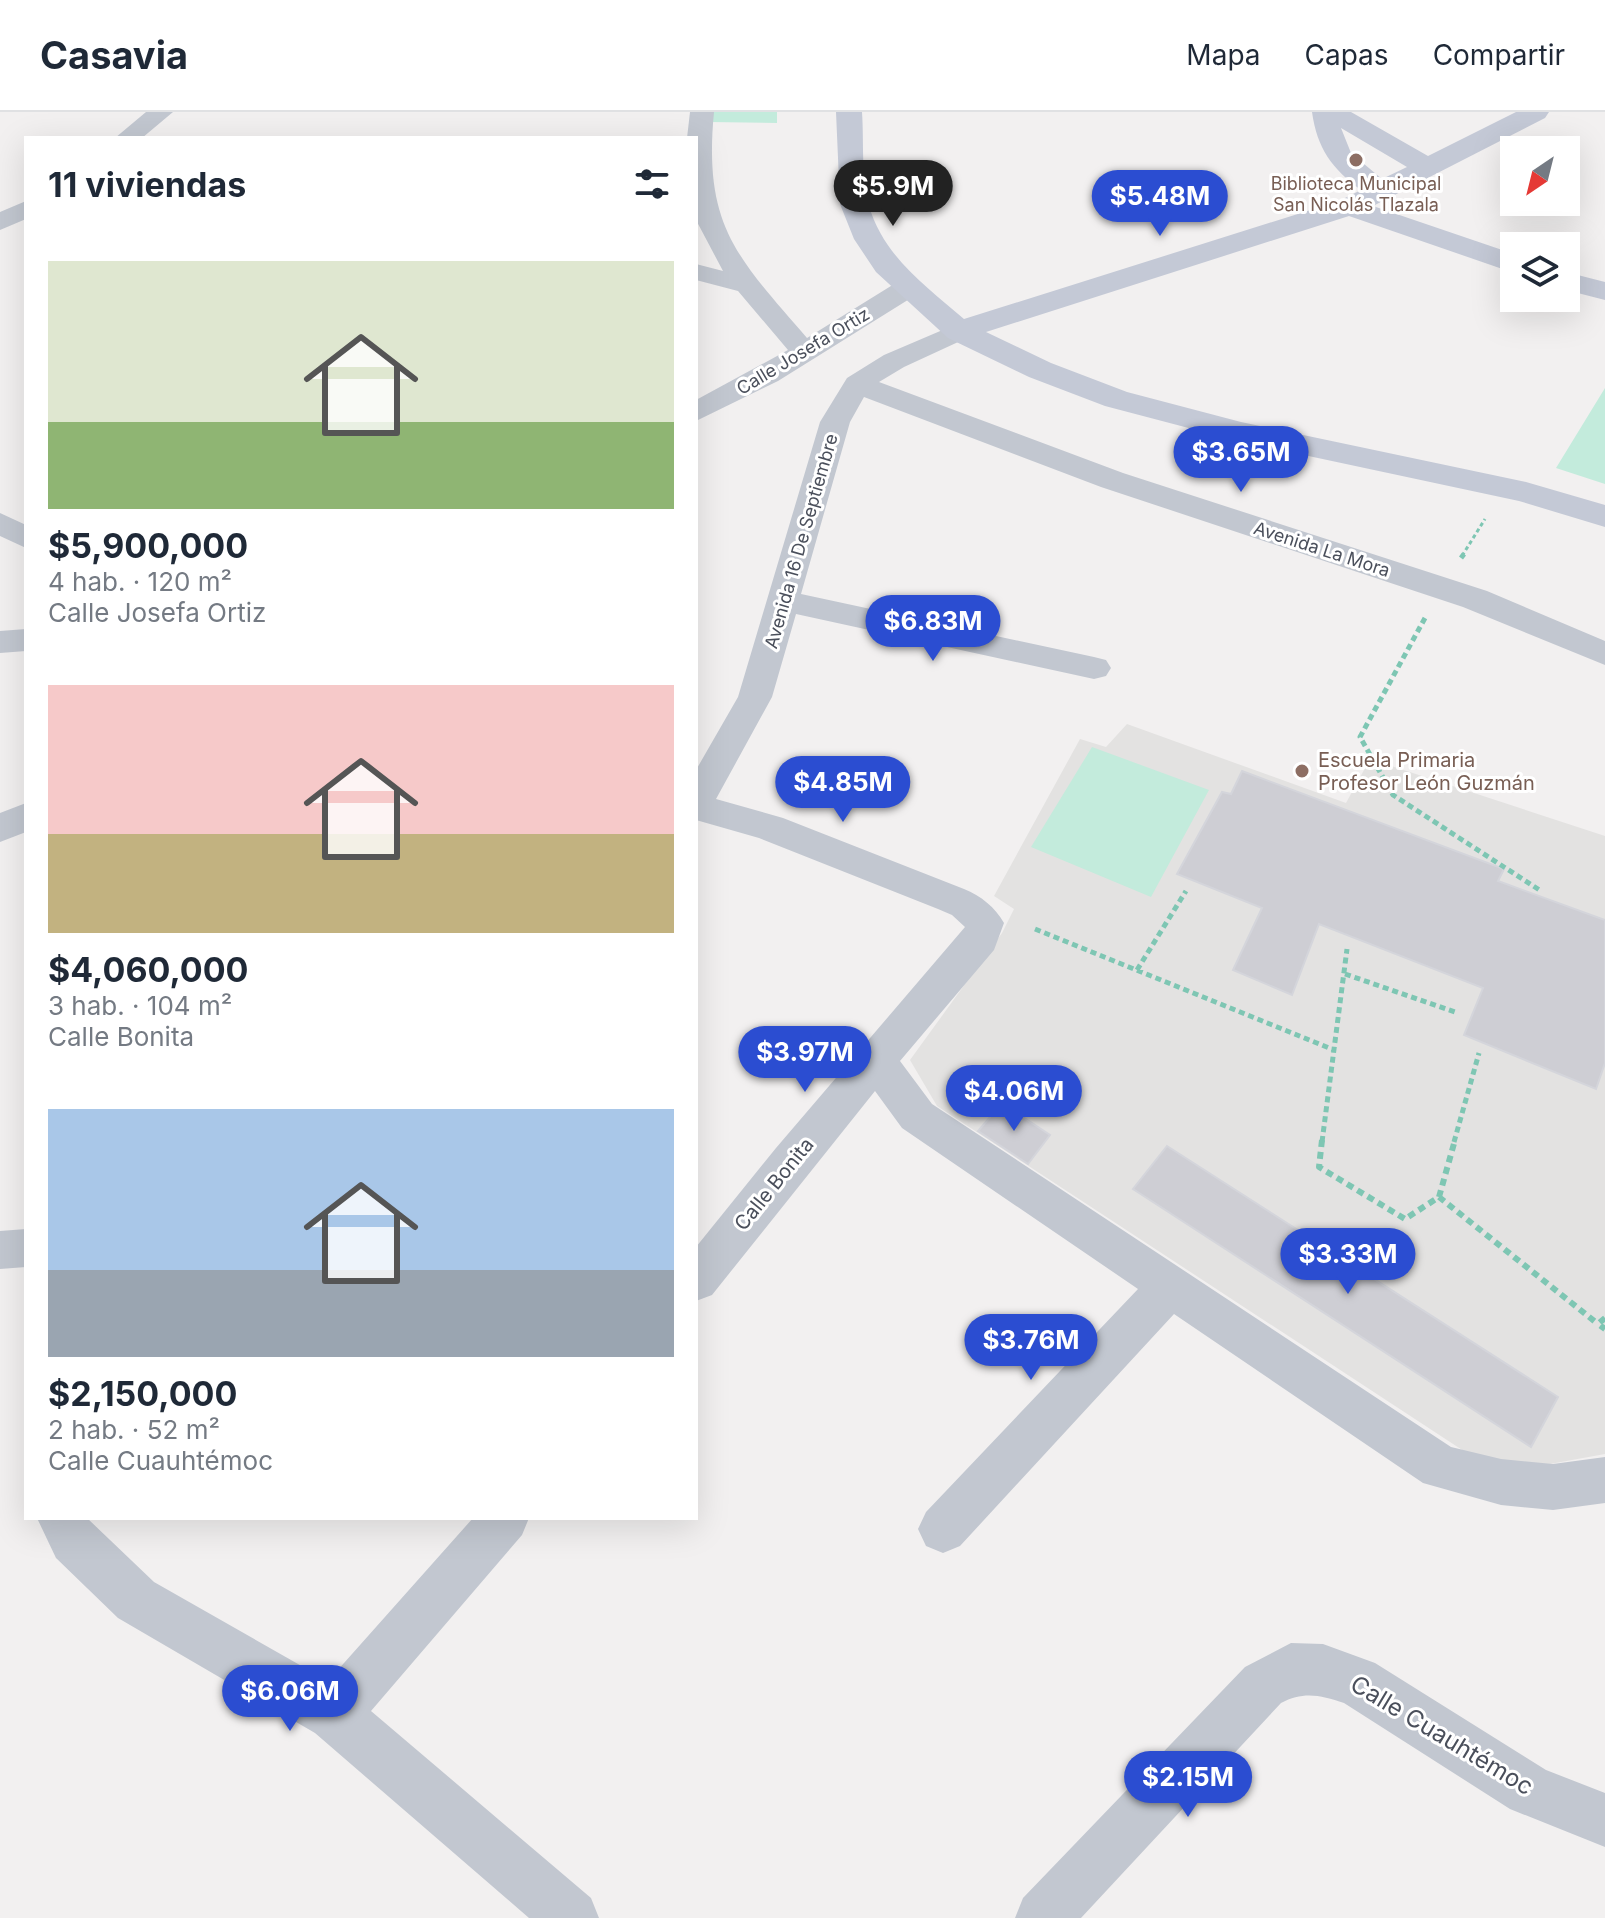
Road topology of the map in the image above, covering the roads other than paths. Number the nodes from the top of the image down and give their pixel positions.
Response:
1 (161, 112) edge
2 (702, 112) edge
3 (849, 112) edge
4 (1325, 112) edge
5 (1332, 112) edge
6 (1536, 112) edge
7 (130, 136) edge
8 (698, 136) edge
9 (1426, 166) junction
10 (698, 174) edge
11 (1379, 190) junction
12 (1349, 207) junction
13 (24, 210) edge
14 (0, 222) edge
15 (1500, 259) edge
16 (698, 272) edge
17 (748, 285) junction
18 (1580, 285) edge
19 (909, 287) junction
20 (1605, 291) edge
21 (959, 331) junction
22 (805, 353) junction
23 (857, 384) junction
24 (704, 400) edge
25 (1605, 516) edge
26 (0, 523) edge
27 (24, 537) edge
28 (784, 601) junction
29 (24, 640) edge
30 (0, 642) edge
31 (1605, 654) edge
32 (1094, 668) dead end
33 (698, 801) edge
34 (698, 806) edge
35 (24, 817) edge
36 (0, 829) edge
37 (876, 1060) junction
38 (24, 1248) edge
39 (0, 1250) edge
40 (698, 1279) edge
41 (1172, 1285) junction
42 (1605, 1480) edge
43 (62, 1520) edge
44 (503, 1520) edge
45 (943, 1529) dead end
46 (334, 1714) junction
47 (1605, 1820) edge
48 (571, 1918) edge
49 (1043, 1918) edge

1 - 7 street
2 - 8 street
3 - 19 street
4 - 11 street
5 - 9 street
6 - 9 street
9 - 11 street
10 - 17 street
11 - 12 street
12 - 15 street
12 - 21 street
13 - 14 street
16 - 17 street
17 - 22 street
18 - 20 street
19 - 21 street
19 - 22 street, Calle Josefa Ortiz
21 - 23 street, Avenida 16 De Septiembre
21 - 25 street
22 - 24 street, Calle Josefa Ortiz
23 - 28 street, Avenida 16 De Septiembre
23 - 31 street, Avenida La Mora
26 - 27 street
28 - 32 street
28 - 33 street, Avenida 16 De Septiembre
29 - 30 street
34 - 37 street, Calle Bonita
35 - 36 street
37 - 40 street, Calle Bonita
37 - 41 street
38 - 39 street
41 - 42 street
41 - 45 street
43 - 46 street
44 - 46 street
46 - 48 street
47 - 49 street, Calle Cuauhtémoc

